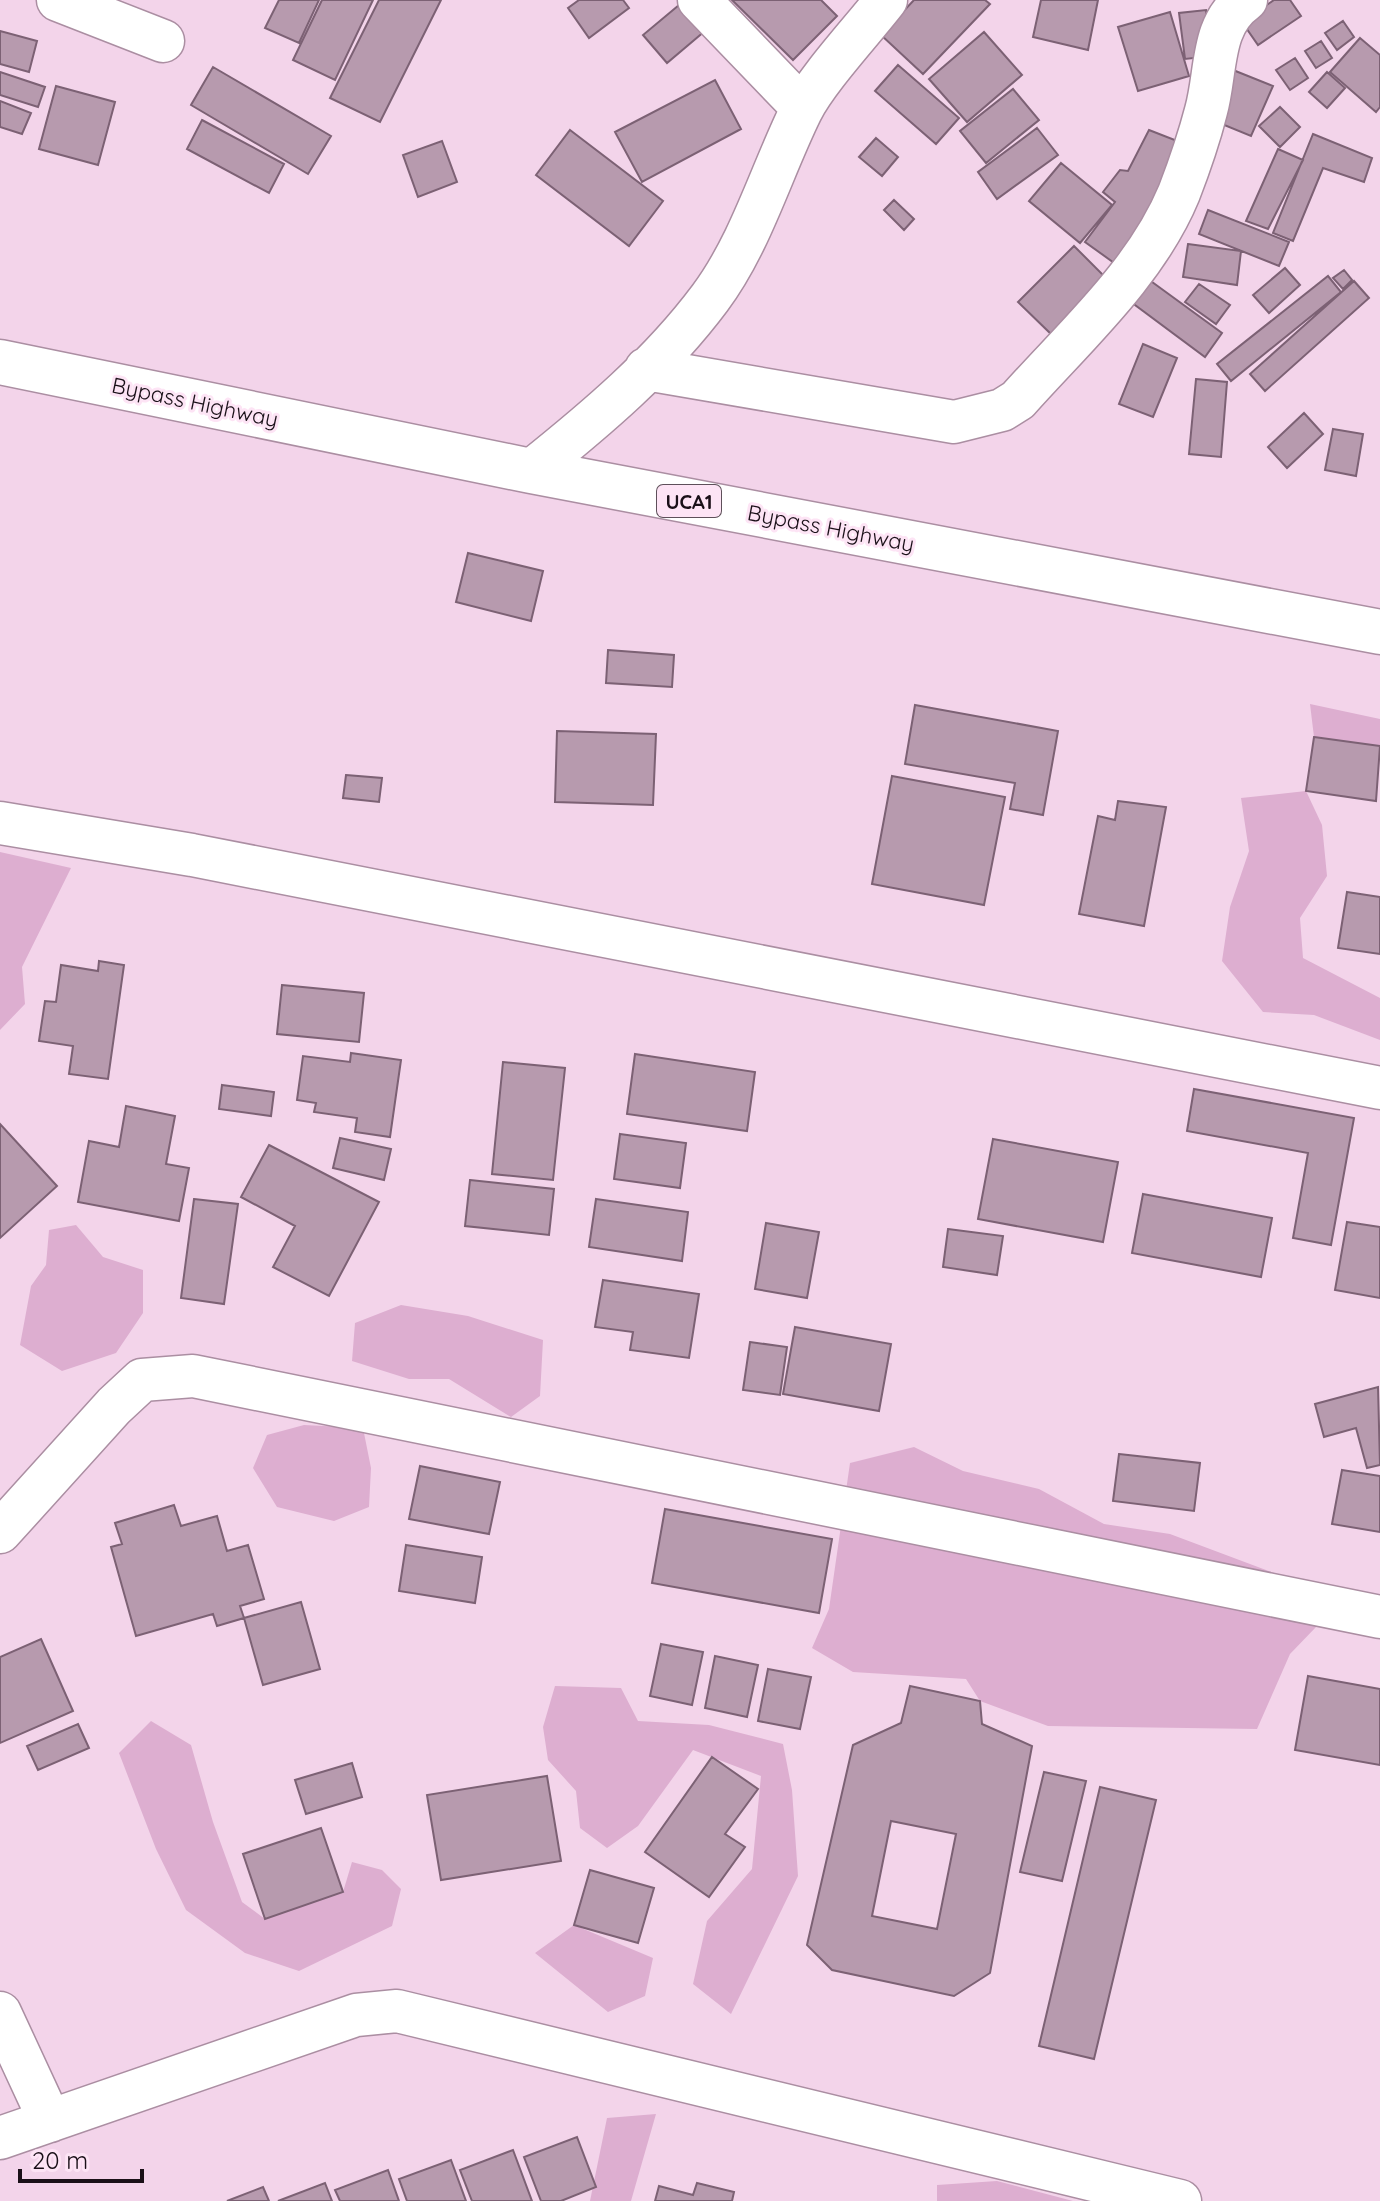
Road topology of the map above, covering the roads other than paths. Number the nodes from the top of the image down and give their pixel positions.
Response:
1 (58, 0) edge
2 (699, 0) edge
3 (886, 0) edge
4 (1246, 0) edge
5 (163, 41) dead end
6 (802, 107) junction
7 (0, 362) edge
8 (646, 369) junction
9 (531, 471) junction
10 (1380, 632) edge
11 (0, 823) edge
12 (1380, 1088) edge
13 (0, 1532) edge
14 (1380, 1617) edge
15 (0, 2013) edge
16 (50, 2121) junction
17 (0, 2138) edge
18 (1180, 2201) edge

1 - 5 street
2 - 6 street
3 - 6 street
4 - 8 street
6 - 8 street
7 - 9 main road, Bypass Highway / UCA1
8 - 9 street
9 - 10 main road, Bypass Highway / UCA1
11 - 12 street
13 - 14 street
15 - 16 street
16 - 17 street
16 - 18 street

